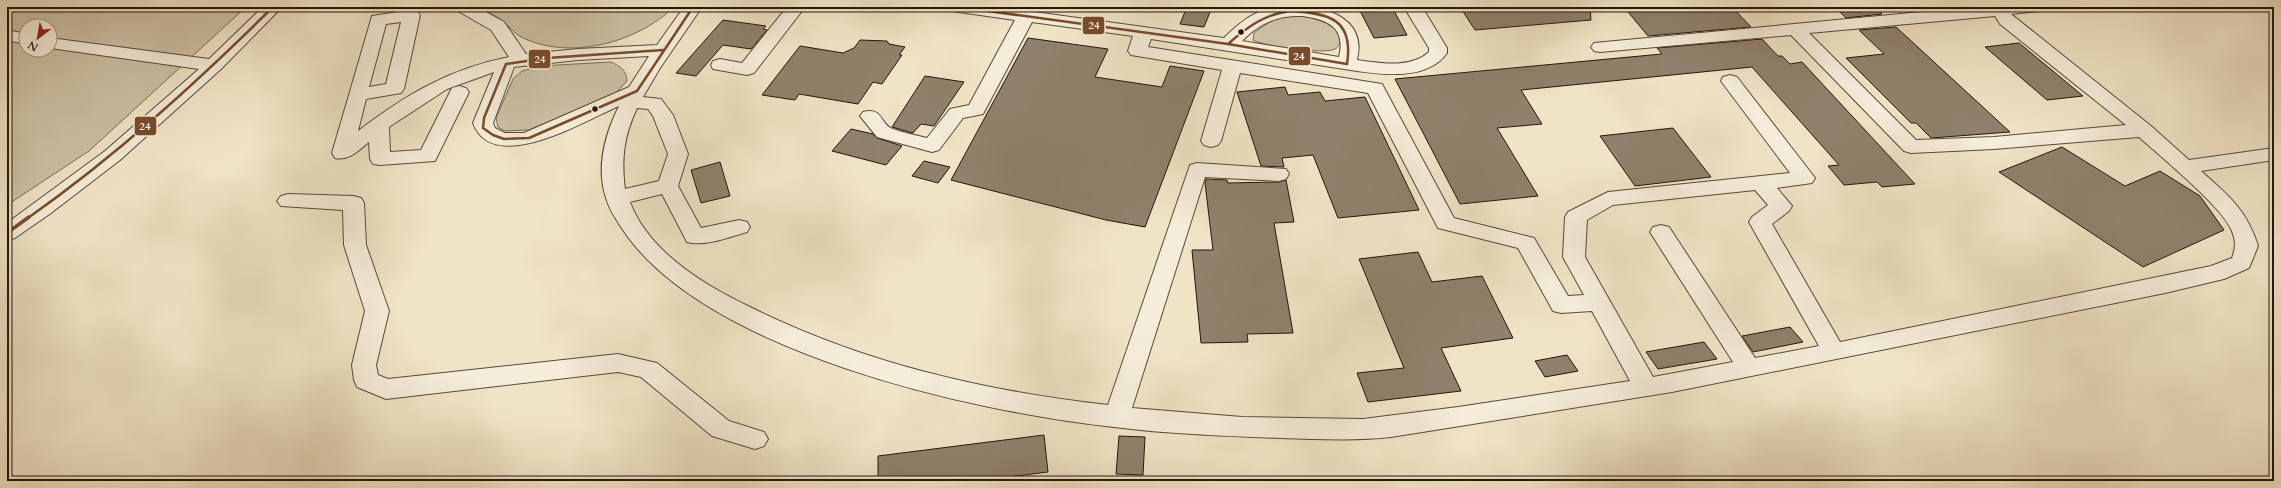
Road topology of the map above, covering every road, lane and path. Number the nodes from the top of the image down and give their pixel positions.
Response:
1 (273, 7) edge
2 (464, 7) edge
3 (693, 7) edge
4 (796, 7) edge
5 (959, 7) edge
6 (1414, 7) edge
7 (2032, 7) edge
8 (2000, 8) edge
9 (1026, 16) junction
10 (1795, 29) junction
11 (1144, 32) junction
12 (7, 35) edge
13 (18, 37) edge
14 (58, 44) edge
15 (1228, 44) junction
16 (1600, 47) dead end
17 (663, 50) junction
18 (513, 63) junction
19 (214, 65) junction
20 (720, 65) dead end
21 (1232, 66) junction
22 (1339, 70) junction
23 (1730, 81) dead end
24 (458, 92) dead end
25 (359, 94) dead end
26 (634, 96) junction
27 (870, 116) dead end
28 (379, 125) junction
29 (2144, 130) junction
30 (1211, 141) dead end
31 (2274, 154) edge
32 (2185, 167) junction
33 (1279, 174) dead end
34 (1760, 182) junction
35 (668, 186) junction
36 (616, 198) junction
37 (288, 201) dead end
38 (739, 227) dead end
39 (1661, 232) dead end
40 (7, 233) edge
41 (1599, 302) junction
42 (1834, 350) junction
43 (1749, 368) junction
44 (1646, 387) junction
45 (1116, 418) junction
46 (756, 439) dead end

1 - 19 street
2 - 18 street
3 - 17 street
4 - 20 street
5 - 9 street
6 - 22 street
7 - 8 street
8 - 10 street
8 - 29 street
9 - 11 street
9 - 27 street
10 - 16 street
10 - 29 street
11 - 15 street
11 - 21 street
12 - 13 street
14 - 19 street
15 - 22 street
15 - 22 street
17 - 18 street
17 - 26 street
18 - 26 street
18 - 28 street
19 - 40 street
21 - 22 street
21 - 30 street
22 - 41 street
23 - 34 street
24 - 28 street
25 - 28 street
26 - 35 street
26 - 36 street
29 - 32 street
31 - 32 street
32 - 42 street
33 - 45 street
34 - 41 street
34 - 42 street
35 - 36 street
35 - 38 street
36 - 45 street
37 - 46 street
39 - 43 street
41 - 44 street
42 - 43 street
43 - 44 street
44 - 45 street

